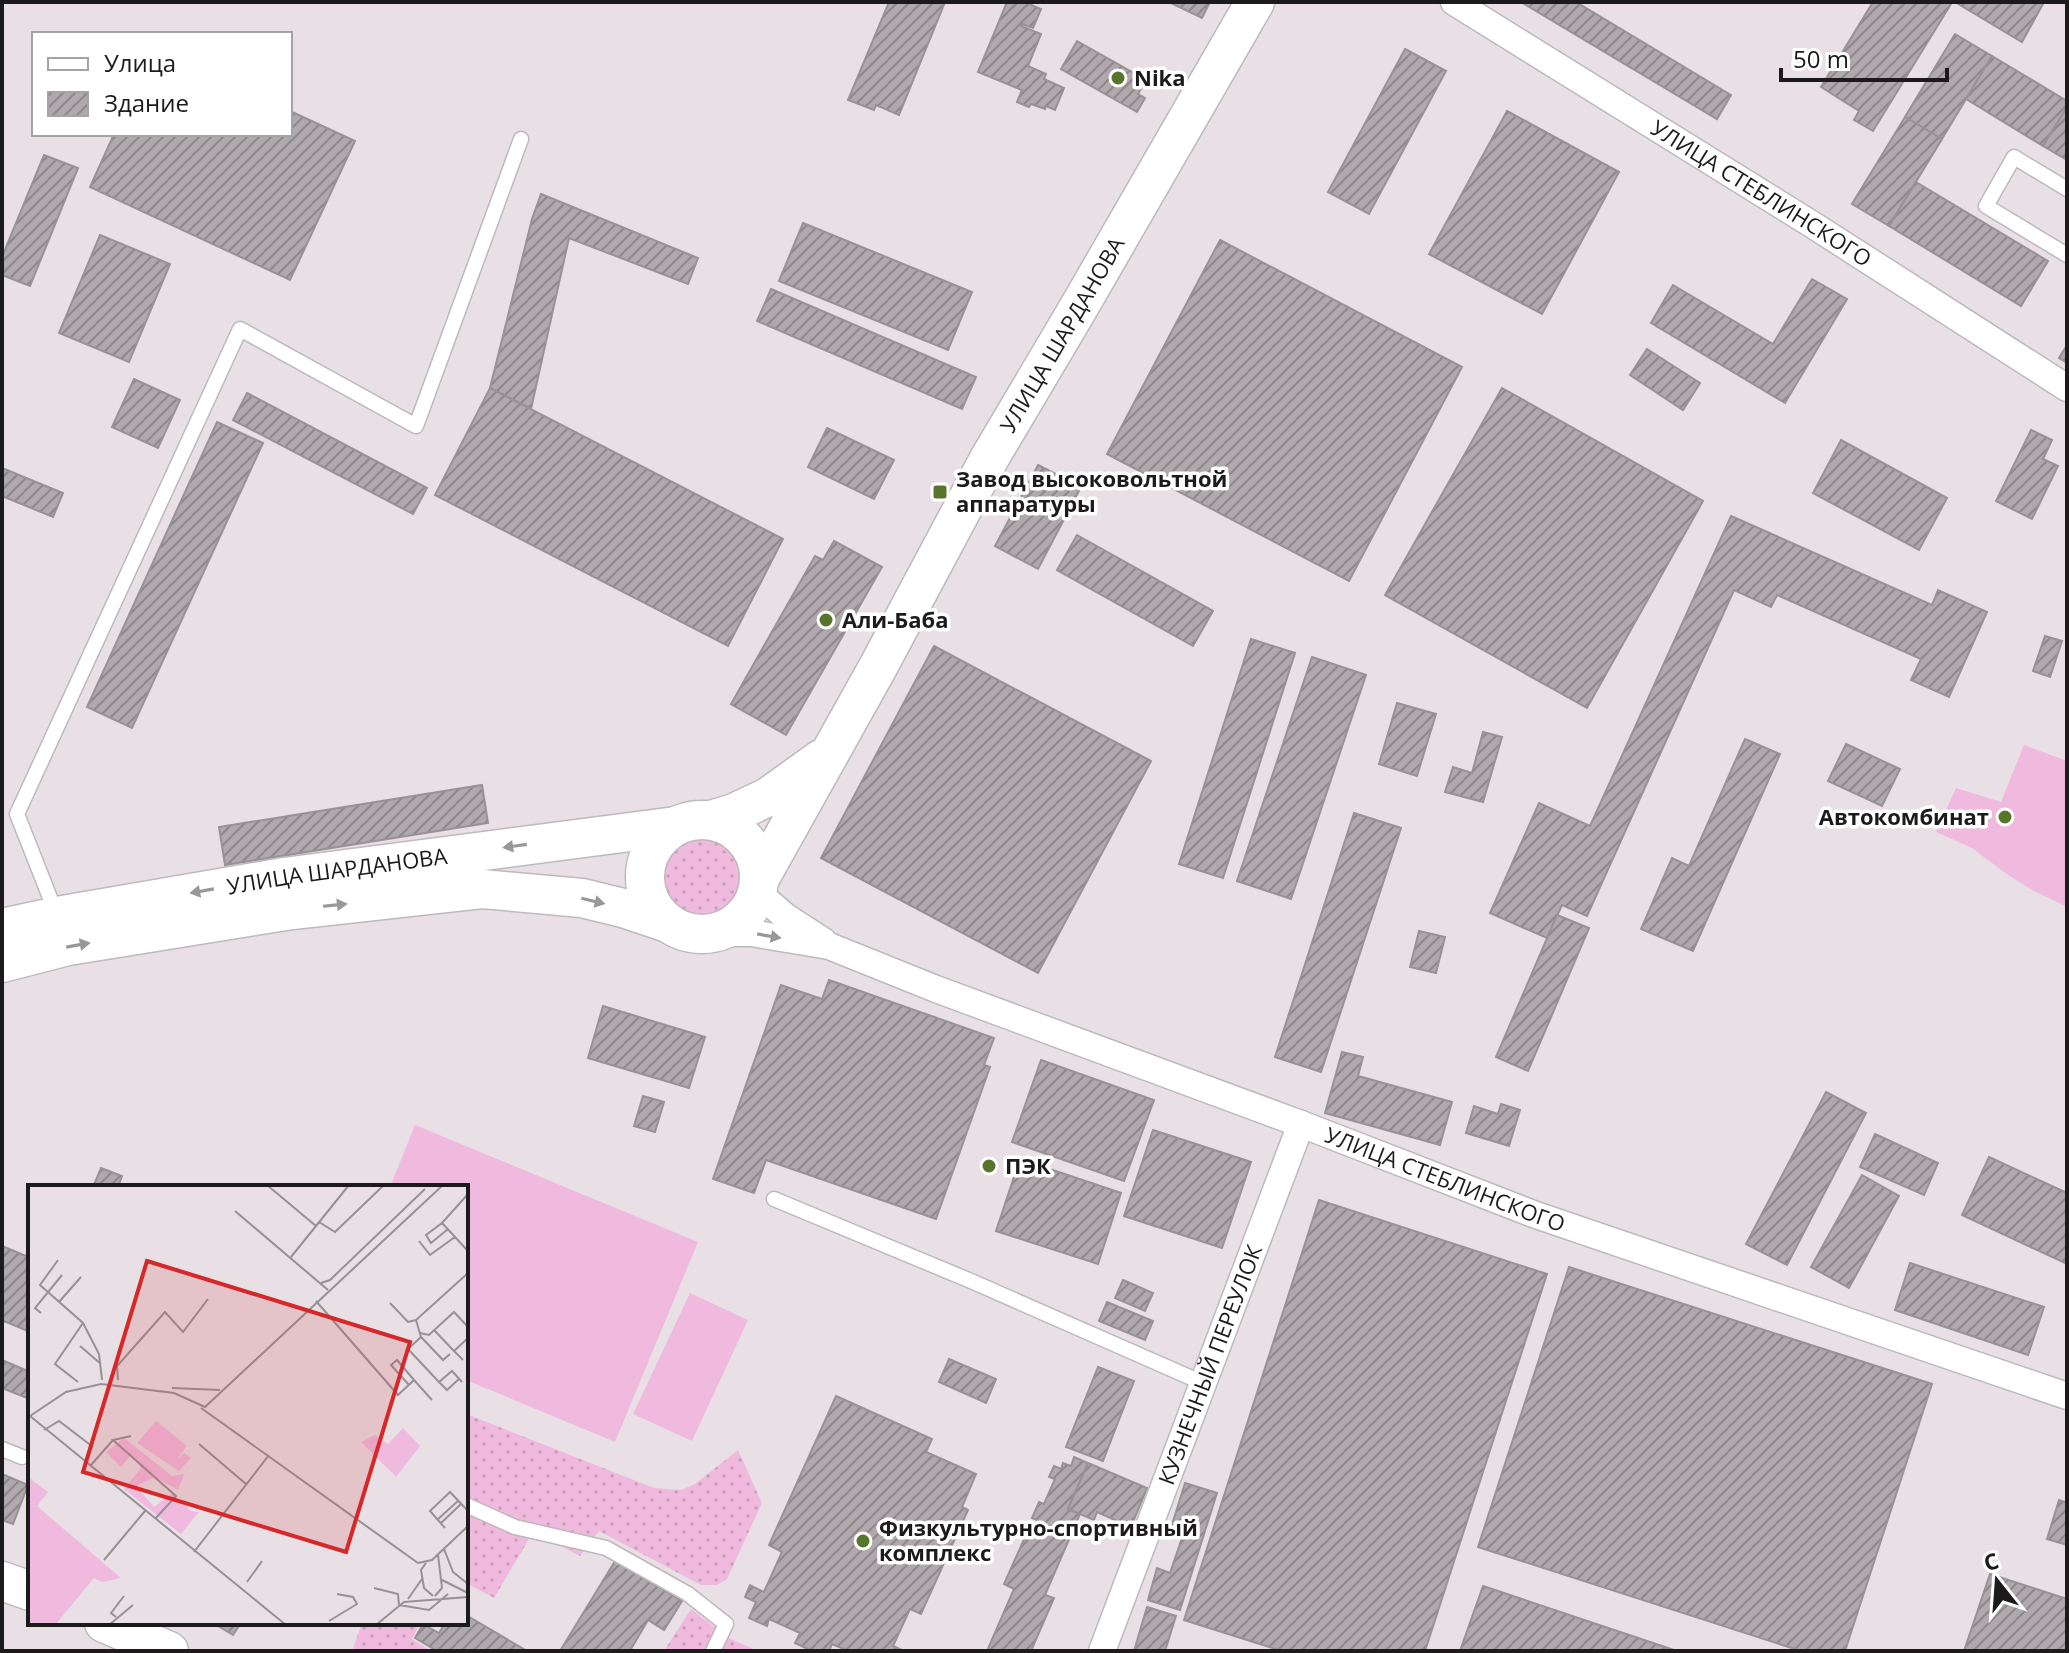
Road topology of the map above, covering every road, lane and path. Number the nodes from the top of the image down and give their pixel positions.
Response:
1 (1255, 2) edge
2 (1454, 2) edge
3 (521, 139) dead end
4 (2067, 189) edge
5 (2067, 255) edge
6 (2067, 388) edge
7 (829, 753) junction
8 (693, 823) junction
9 (758, 886) junction
10 (57, 916) junction
11 (668, 923) junction
12 (2, 928) edge
13 (709, 933) junction
14 (829, 946) junction
15 (2, 963) edge
16 (1301, 1124) junction
17 (774, 1199) dead end
18 (1203, 1383) junction
19 (2067, 1396) edge
20 (2, 1449) edge
21 (22, 1457) dead end
22 (468, 1506) edge
23 (2, 1581) edge
24 (28, 1590) edge
25 (109, 1625) edge
26 (169, 1651) edge
27 (713, 1651) edge
28 (1102, 1651) edge

1 - 7 main road, УЛИЦА ШАРДАНОВА
2 - 6 street, УЛИЦА СТЕБЛИНСКОГО
3 - 10 lane
4 - 5 lane
7 - 8 main road
7 - 9 main road, УЛИЦА ШАРДАНОВА
8 - 9 main road
8 -> 10 main road, УЛИЦА ШАРДАНОВА
8 - 11 main road
9 - 13 main road
9 - 14 street
10 - 12 main road, УЛИЦА ШАРДАНОВА
11 - 13 main road
15 -> 11 main road, УЛИЦА ШАРДАНОВА
13 -> 14 street
14 - 16 street, УЛИЦА СТЕБЛИНСКОГО
16 - 18 street, КУЗНЕЧНЫЙ ПЕРЕУЛОК
16 - 19 street, УЛИЦА СТЕБЛИНСКОГО
17 - 18 lane
18 - 28 street, КУЗНЕЧНЫЙ ПЕРЕУЛОК
20 - 21 lane
22 - 27 lane
23 - 24 main road
25 - 26 main road

